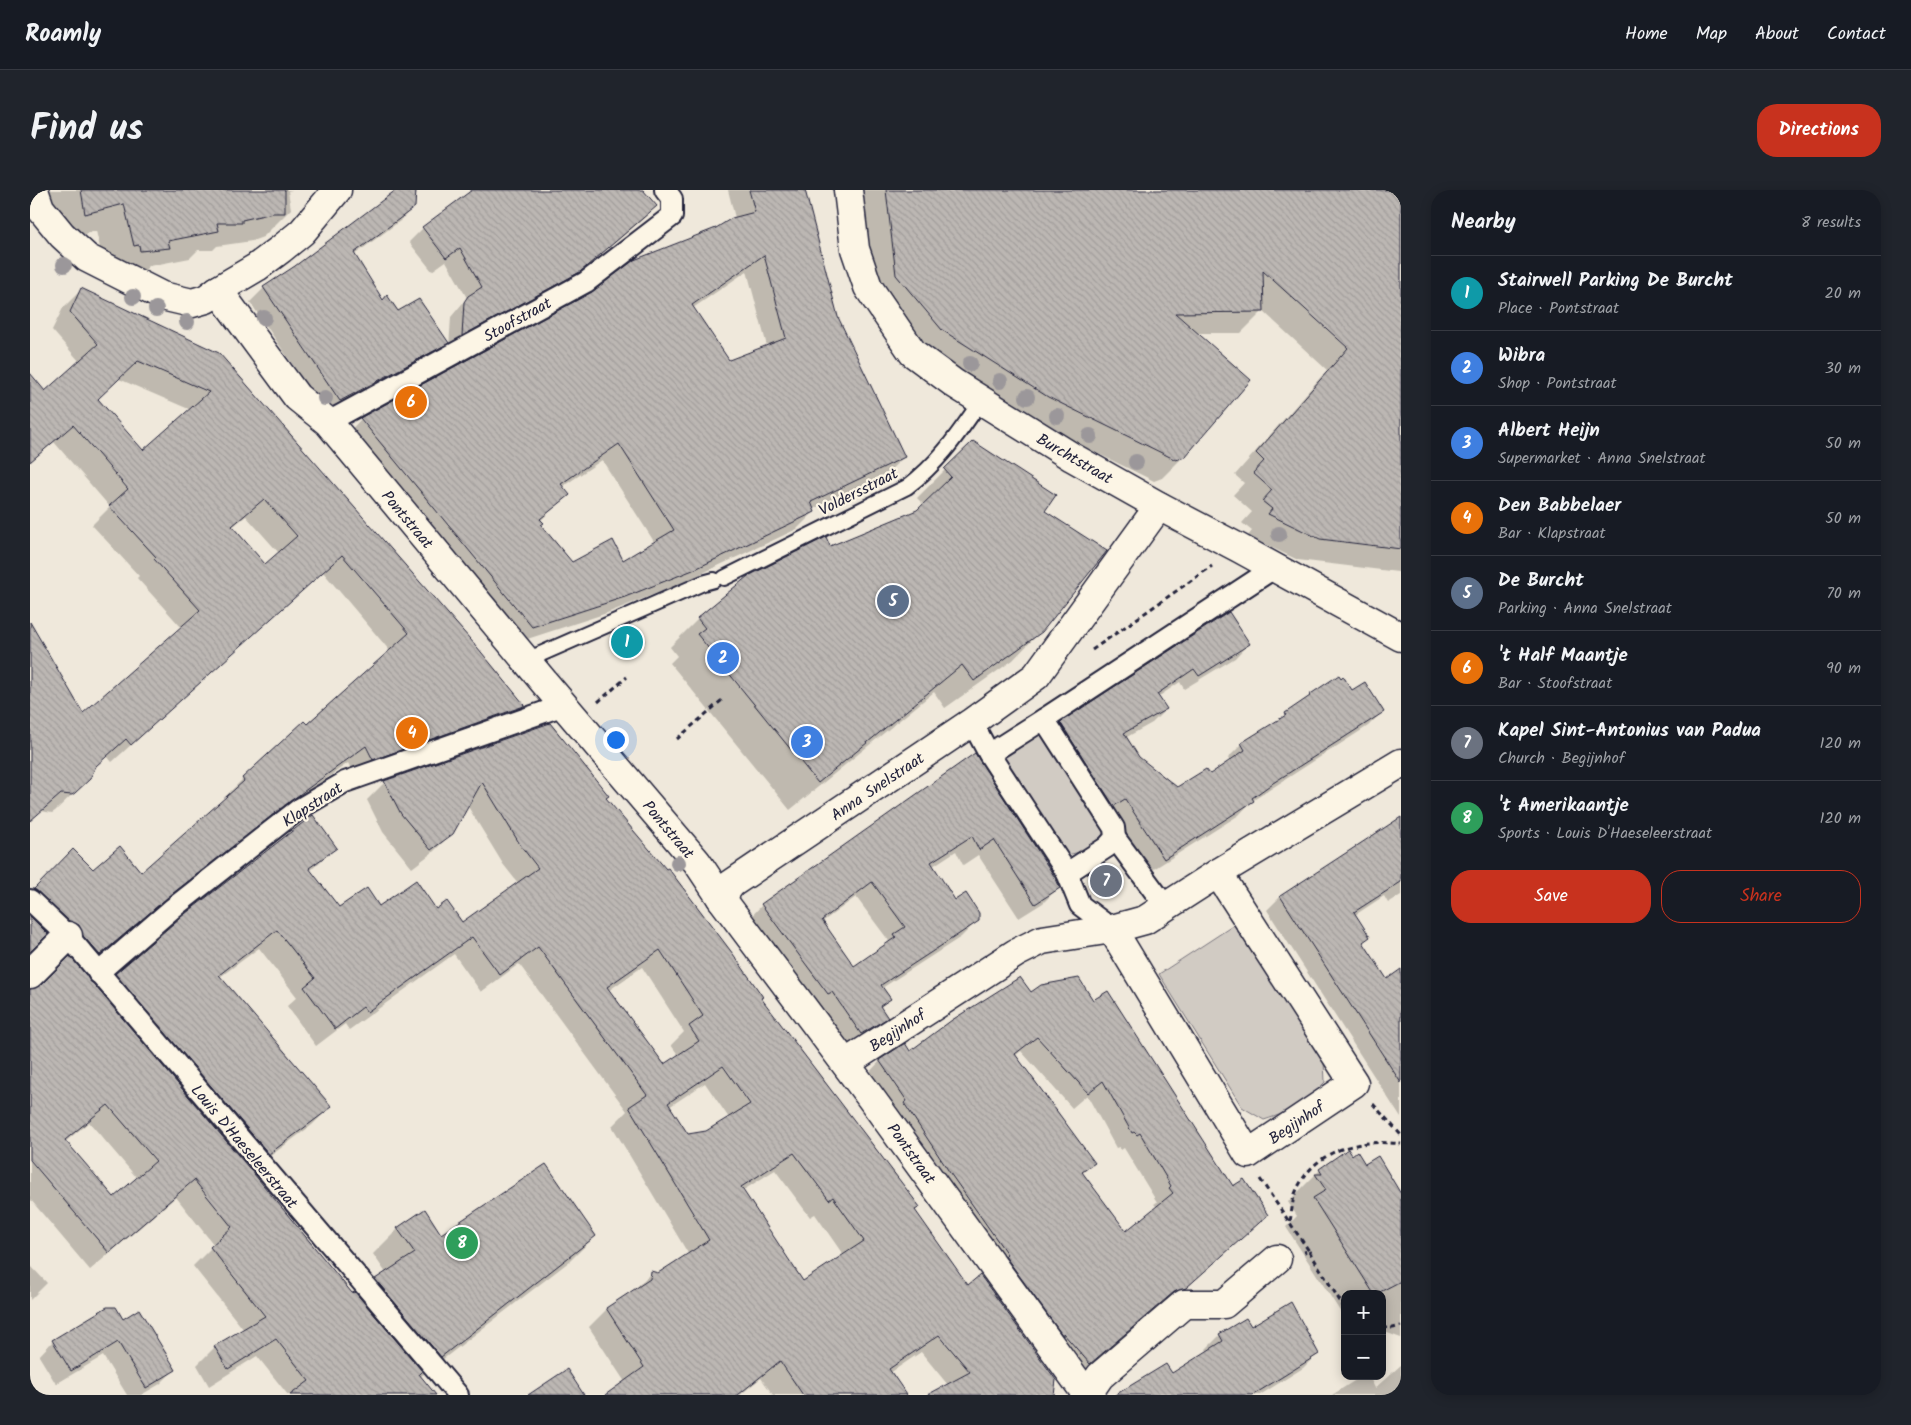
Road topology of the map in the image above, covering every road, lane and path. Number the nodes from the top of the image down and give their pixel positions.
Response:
1 (34, 190) edge
2 (337, 190) edge
3 (664, 190) edge
4 (848, 190) edge
5 (218, 290) junction
6 (981, 401) junction
7 (328, 422) junction
8 (1158, 506) junction
9 (1239, 548) junction
10 (1274, 568) junction
11 (1401, 637) edge
12 (1091, 651) dead end
13 (527, 660) junction
14 (627, 677) dead end
15 (722, 700) dead end
16 (570, 712) junction
17 (1044, 719) junction
18 (972, 722) junction
19 (677, 739) dead end
20 (989, 754) junction
21 (1401, 763) edge
22 (1115, 838) junction
23 (1066, 873) junction
24 (1218, 873) junction
25 (721, 898) junction
26 (30, 900) edge
27 (1166, 907) junction
28 (1112, 928) junction
29 (68, 936) junction
30 (98, 973) junction
31 (30, 974) edge
32 (846, 1063) junction
33 (1354, 1083) junction
34 (1401, 1135) edge
35 (1401, 1144) edge
36 (1261, 1180) dead end
37 (1290, 1221) junction
38 (1308, 1251) junction
39 (1277, 1259) joint
40 (1341, 1303) edge
41 (1401, 1326) edge
42 (1386, 1328) edge
43 (458, 1395) edge
44 (1087, 1395) edge

1 - 5 street
2 - 5 street
3 - 7 street, Stoofstraat
4 - 6 street, Burchtstraat
5 - 7 street, Pontstraat
6 - 8 street, Burchtstraat
6 - 13 lane, Voldersstraat
7 - 13 street, Pontstraat
8 - 9 street, Burchtstraat
8 - 18 street, Anna Snelstraat
9 - 10 street, Burchtstraat
9 - 12 path
10 - 11 street, Burchtstraat
10 - 17 street
13 - 16 street, Pontstraat
14 - 16 path
15 - 19 path
16 - 25 street, Pontstraat
16 - 30 street, Klapstraat
17 - 20 street
17 - 22 street
18 - 20 street, Begijnhof
18 - 25 street, Anna Snelstraat
20 - 23 street, Begijnhof
21 - 24 street, Begijnhof
22 - 23 street
22 - 27 street
23 - 28 street, Begijnhof
24 - 27 street, Begijnhof
24 - 33 street
25 - 32 street, Pontstraat
26 - 29 street, Louis D'Haeseleerstraat
27 - 28 street, Begijnhof
28 - 32 street, Begijnhof
28 - 33 street, Begijnhof
29 - 30 street, Louis D'Haeseleerstraat
29 - 31 street
30 - 43 street, Louis D'Haeseleerstraat
32 - 44 street, Pontstraat
33 - 34 path
35 - 37 path
36 - 37 path
37 - 38 path
38 - 39 path
38 - 40 path
39 - 44 street
41 - 42 path

